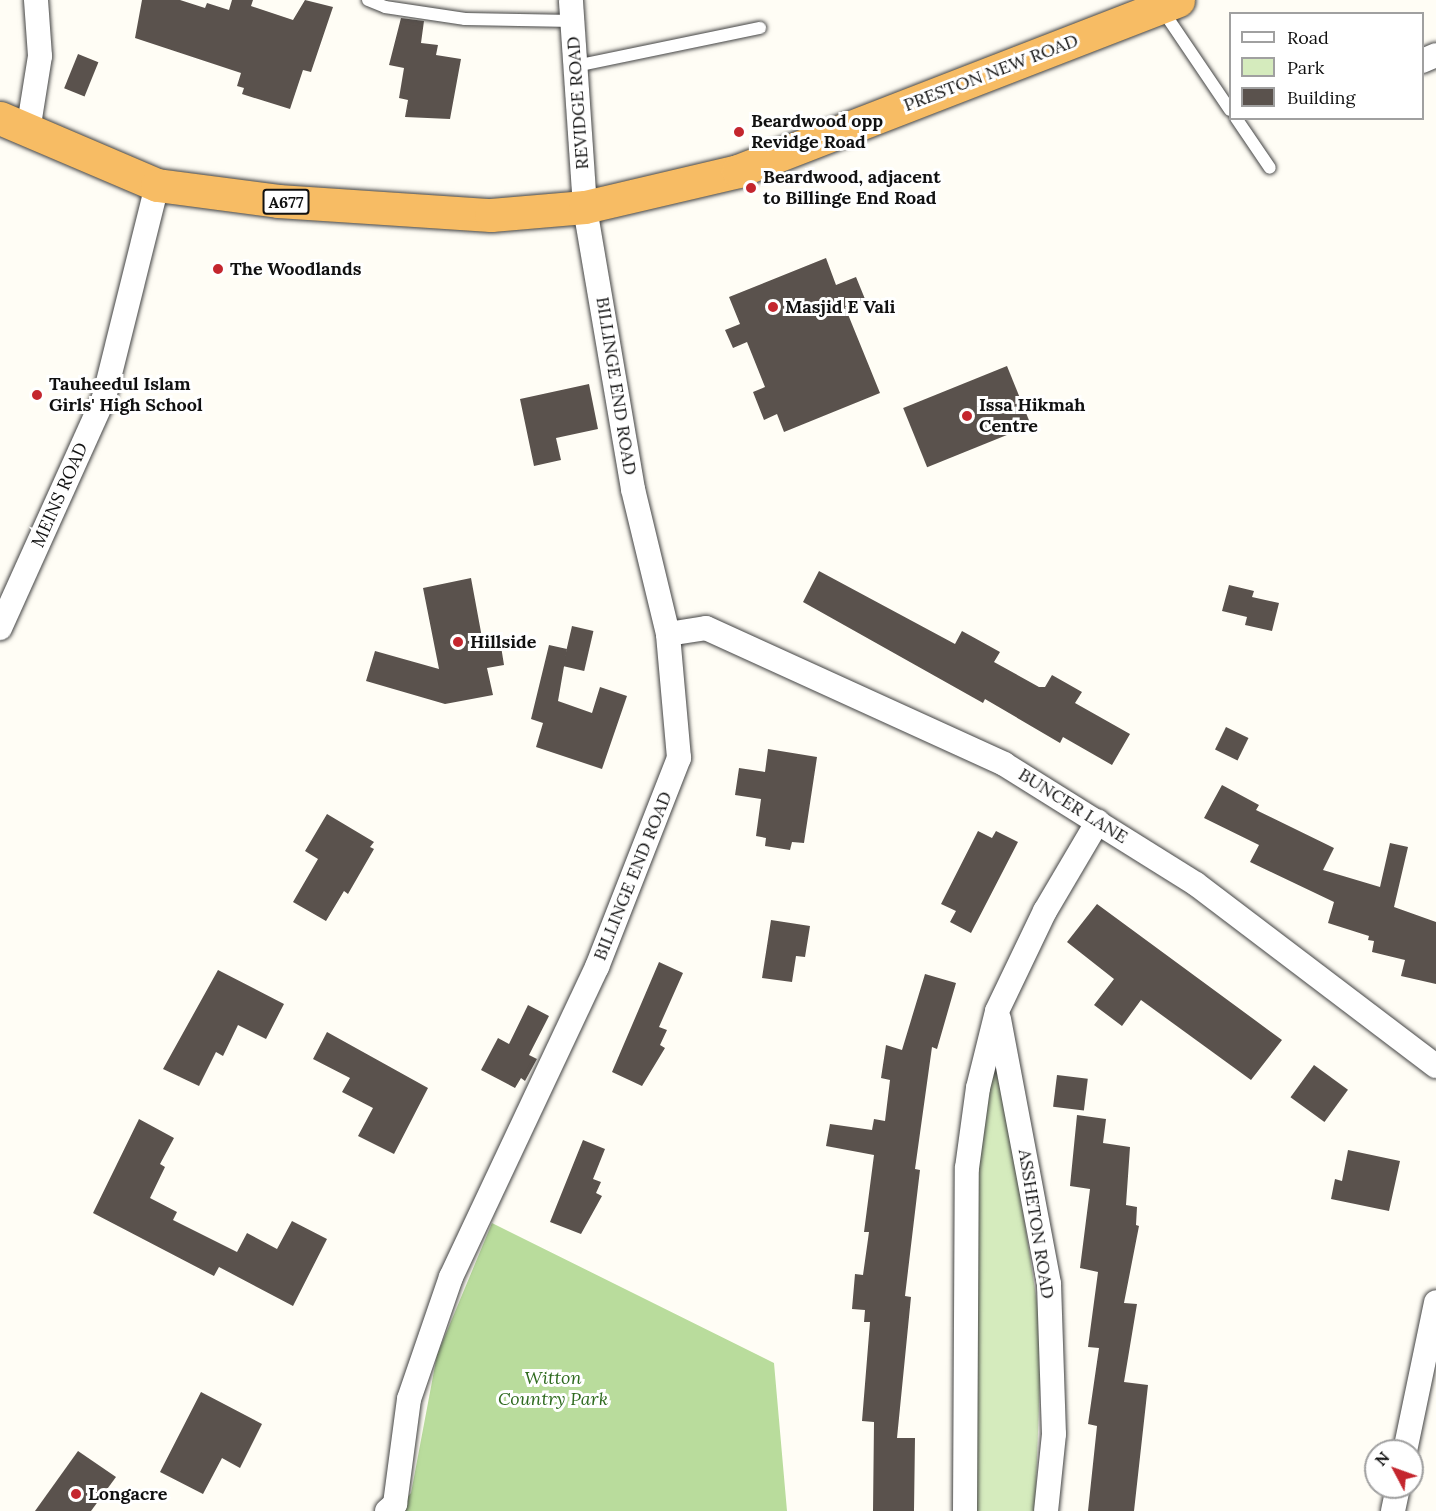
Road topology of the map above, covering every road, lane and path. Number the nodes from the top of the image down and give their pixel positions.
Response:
1 (36, 0) edge
2 (368, 0) edge
3 (1170, 3) edge
4 (572, 10) edge
5 (760, 28) dead end
6 (576, 66) junction
7 (1229, 108) edge
8 (1237, 120) edge
9 (14, 124) edge
10 (1270, 168) dead end
11 (157, 184) junction
12 (585, 207) junction
13 (7, 596) edge
14 (0, 628) edge
15 (668, 634) junction
16 (1098, 821) junction
17 (997, 1011) junction
18 (1436, 1066) edge
19 (1436, 1302) edge
20 (1407, 1439) edge
21 (387, 1511) edge
22 (965, 1511) edge
23 (1046, 1511) edge

1 - 9 street
2 - 4 lane
3 - 7 lane
3 - 12 highway, PRESTON NEW ROAD / A677
4 - 6 street, REVIDGE ROAD
5 - 6 lane
6 - 12 street, REVIDGE ROAD
8 - 10 lane
9 - 11 highway, PRESTON NEW ROAD / A677
11 - 12 highway, PRESTON NEW ROAD / A677
11 - 13 street, MEINS ROAD
12 - 15 street, BILLINGE END ROAD
13 - 14 street, MEINS ROAD
15 - 16 street, BUNCER LANE
15 - 21 street, BILLINGE END ROAD
16 - 17 street
16 - 18 street, BUNCER LANE
17 - 22 street
17 - 23 street, ASSHETON ROAD
19 - 20 street

